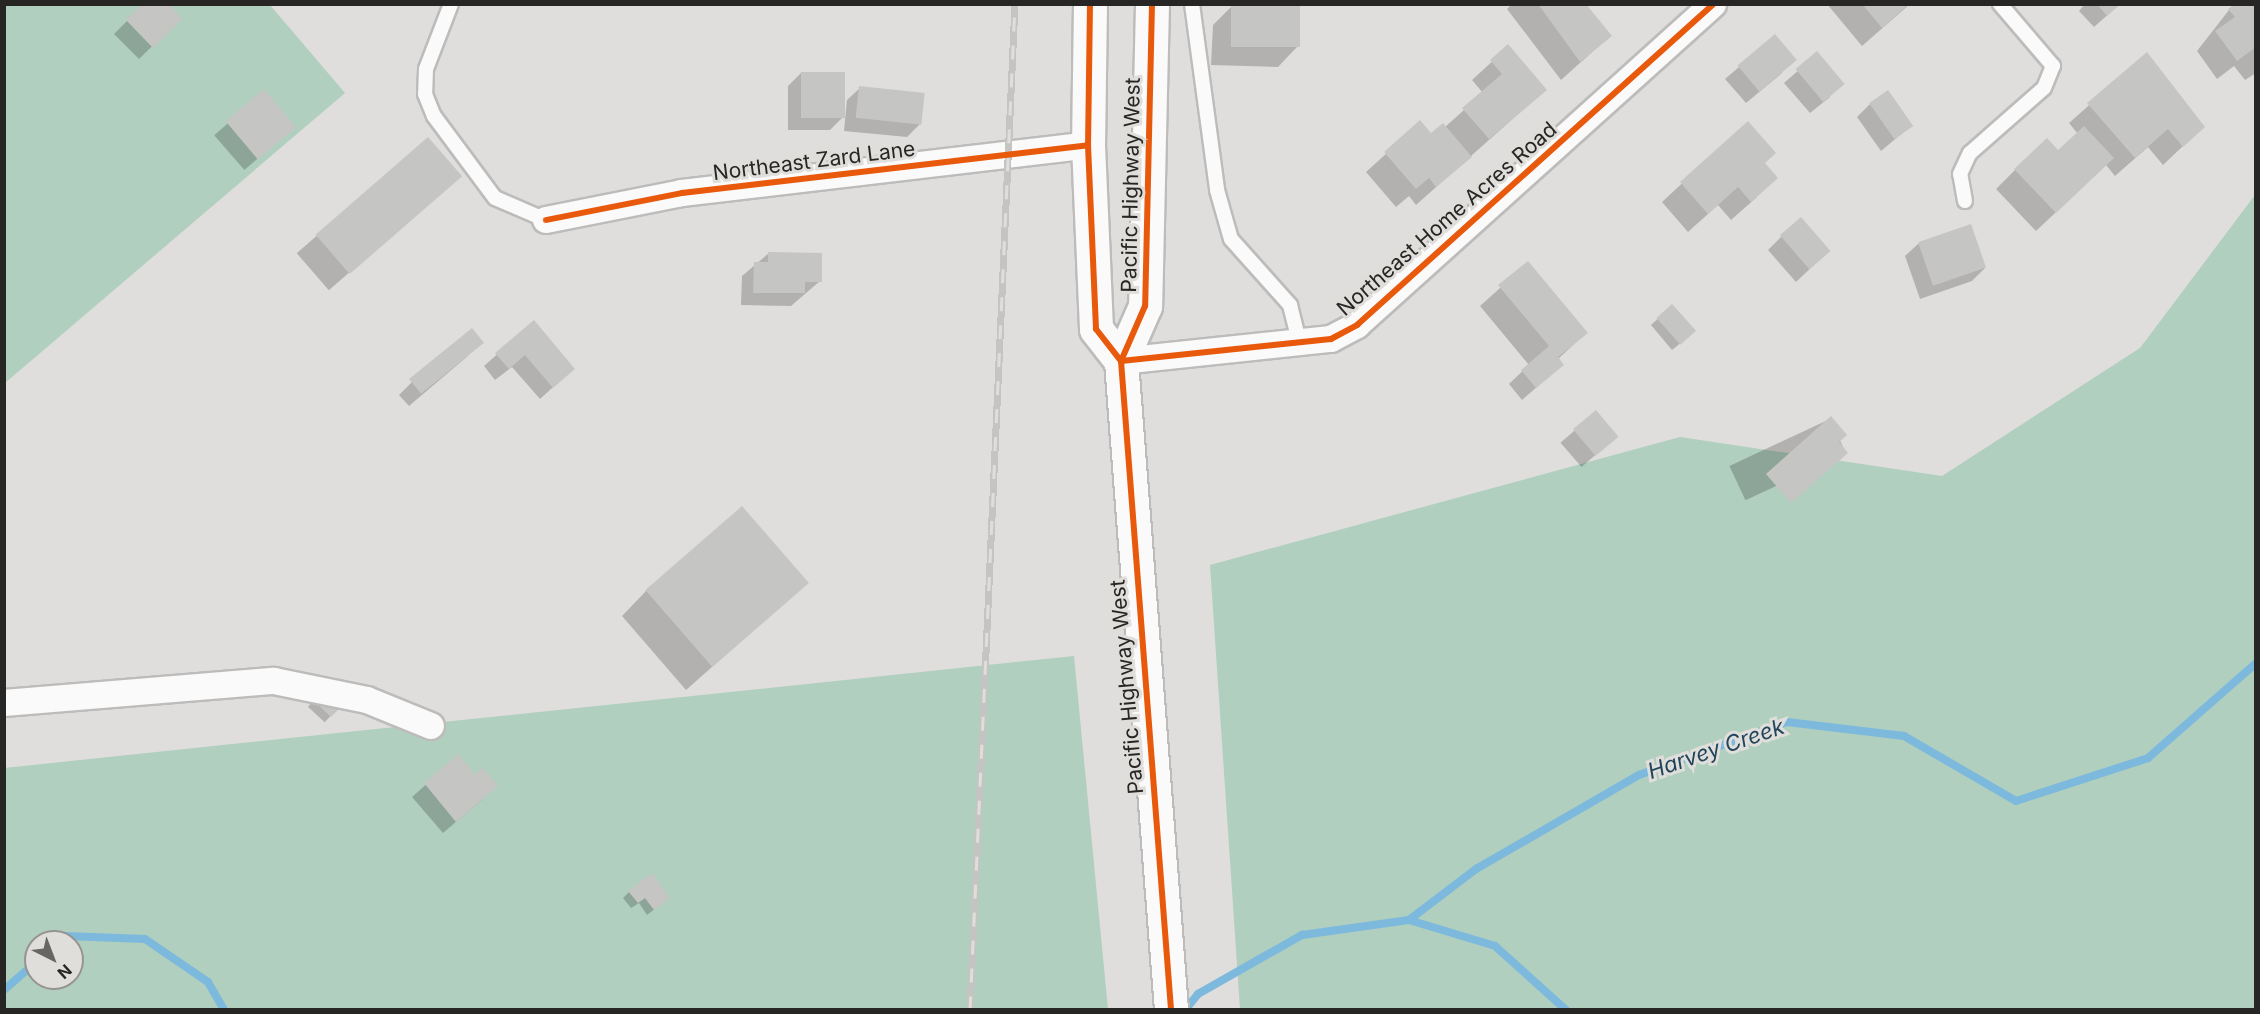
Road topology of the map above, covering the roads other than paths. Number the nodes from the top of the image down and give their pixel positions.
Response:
1 (452, 4) edge
2 (1090, 4) edge
3 (1152, 4) edge
4 (1192, 4) edge
5 (1713, 4) edge
6 (2000, 4) edge
7 (1088, 145) junction
8 (1965, 201) dead end
9 (546, 220) joint
10 (1299, 342) junction
11 (1121, 362) junction
12 (4, 703) edge
13 (431, 726) dead end
14 (1171, 1010) edge

1 - 9 lane
2 - 7 main road, Pacific Highway West
3 - 11 main road, Pacific Highway West
4 - 10 lane
5 - 10 street, Northeast Home Acres Road
6 - 8 lane
7 - 9 street, Northeast Zard Lane
7 - 11 main road, Pacific Highway West
10 - 11 street, Northeast Home Acres Road
11 - 14 main road, Pacific Highway West
12 - 13 street

